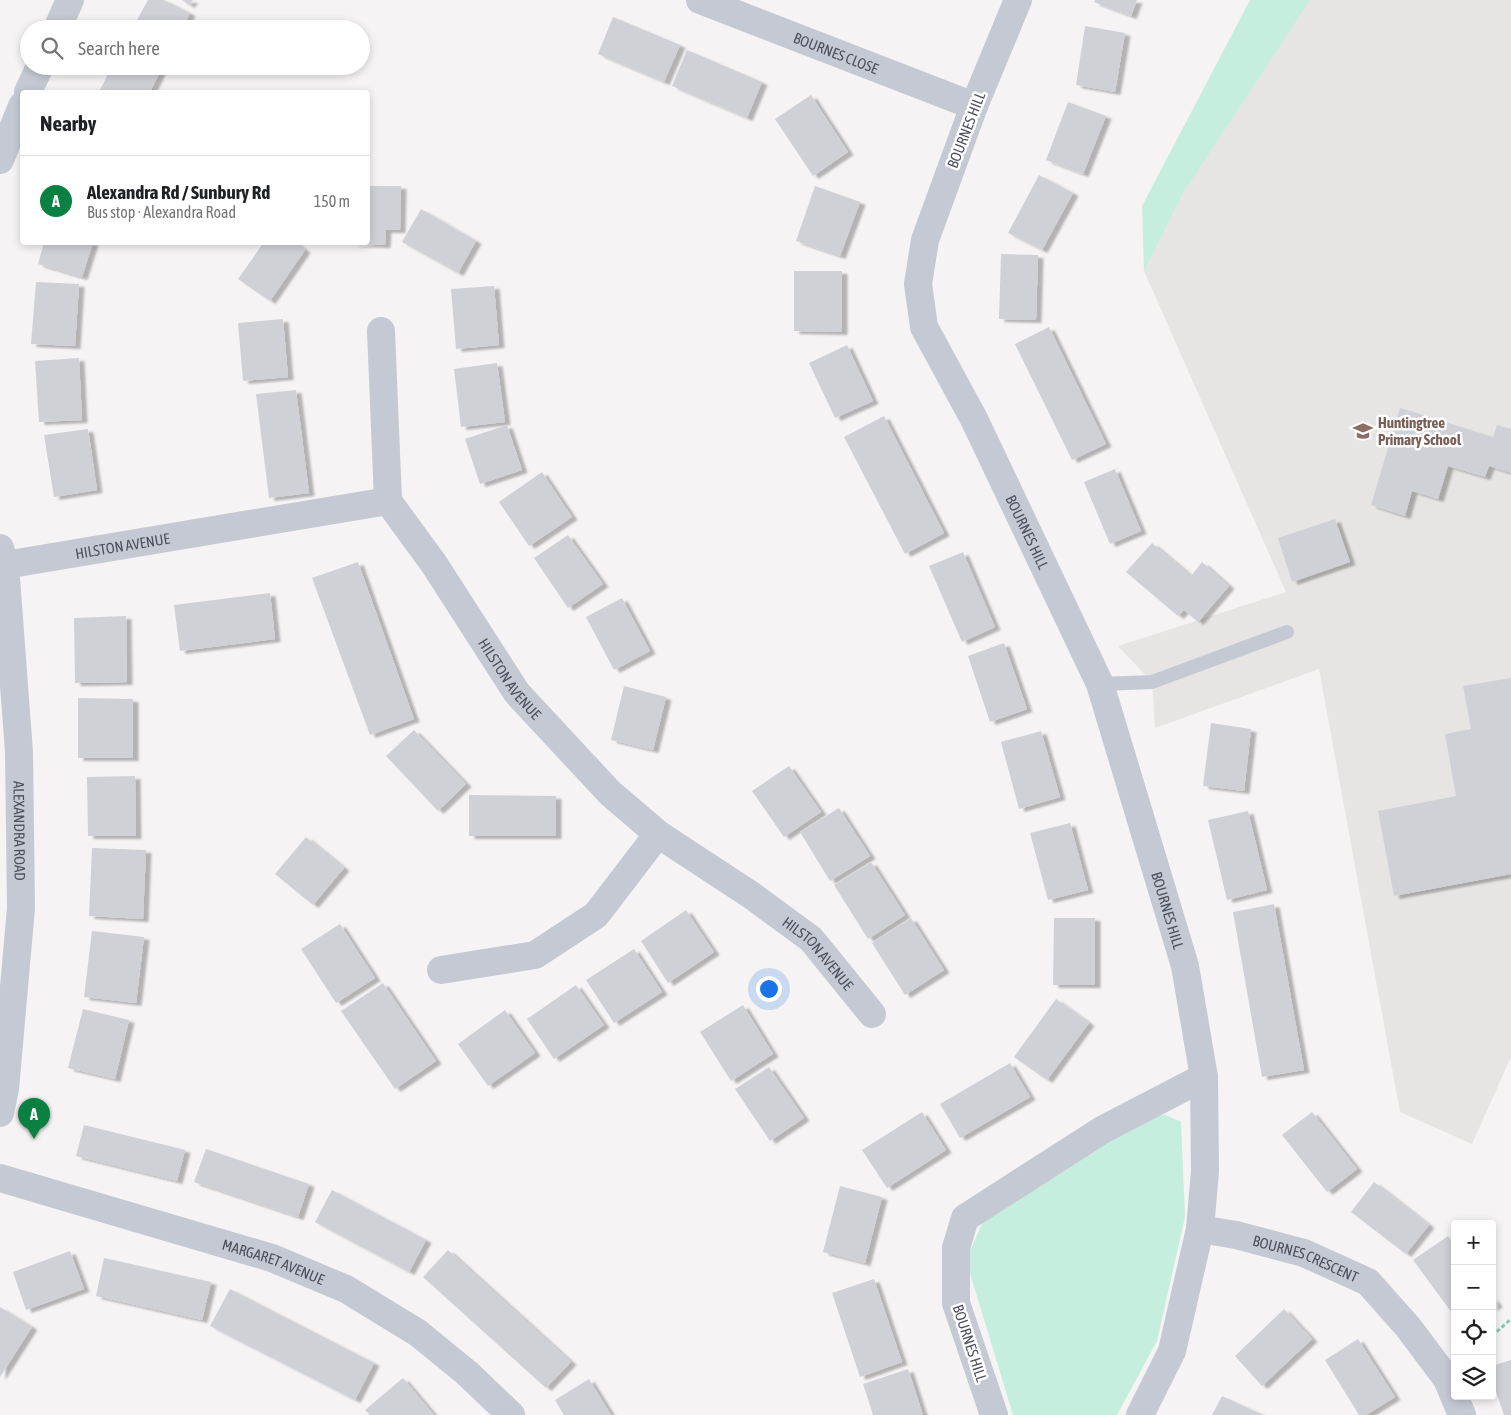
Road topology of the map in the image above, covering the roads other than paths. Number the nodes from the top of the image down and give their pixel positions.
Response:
1 (70, 0) edge
2 (700, 0) edge
3 (1018, 0) edge
4 (61, 20) edge
5 (36, 75) edge
6 (29, 90) edge
7 (974, 106) junction
8 (20, 111) edge
9 (0, 160) edge
10 (381, 332) dead end
11 (388, 501) junction
12 (3, 557) edge
13 (1287, 632) dead end
14 (1100, 684) junction
15 (658, 834) junction
16 (441, 970) dead end
17 (872, 1014) dead end
18 (1204, 1077) junction
19 (0, 1113) edge
20 (0, 1178) edge
21 (1200, 1229) junction
22 (510, 1415) edge
23 (994, 1415) edge
24 (1140, 1415) edge
25 (1462, 1415) edge

1 - 4 street
2 - 7 street, BOURNES CLOSE
3 - 7 street, BOURNES HILL
5 - 6 street
7 - 14 street, BOURNES HILL
8 - 9 street
10 - 11 street
11 - 12 street, HILSTON AVENUE
11 - 15 street, HILSTON AVENUE
12 - 19 street, ALEXANDRA ROAD
13 - 14 lane
14 - 18 street, BOURNES HILL
15 - 16 street
15 - 17 street, HILSTON AVENUE
18 - 21 street, BOURNES HILL
18 - 23 street, BOURNES HILL
20 - 22 street, MARGARET AVENUE
21 - 24 street, BOURNES HILL
21 - 25 street, BOURNES CRESCENT

